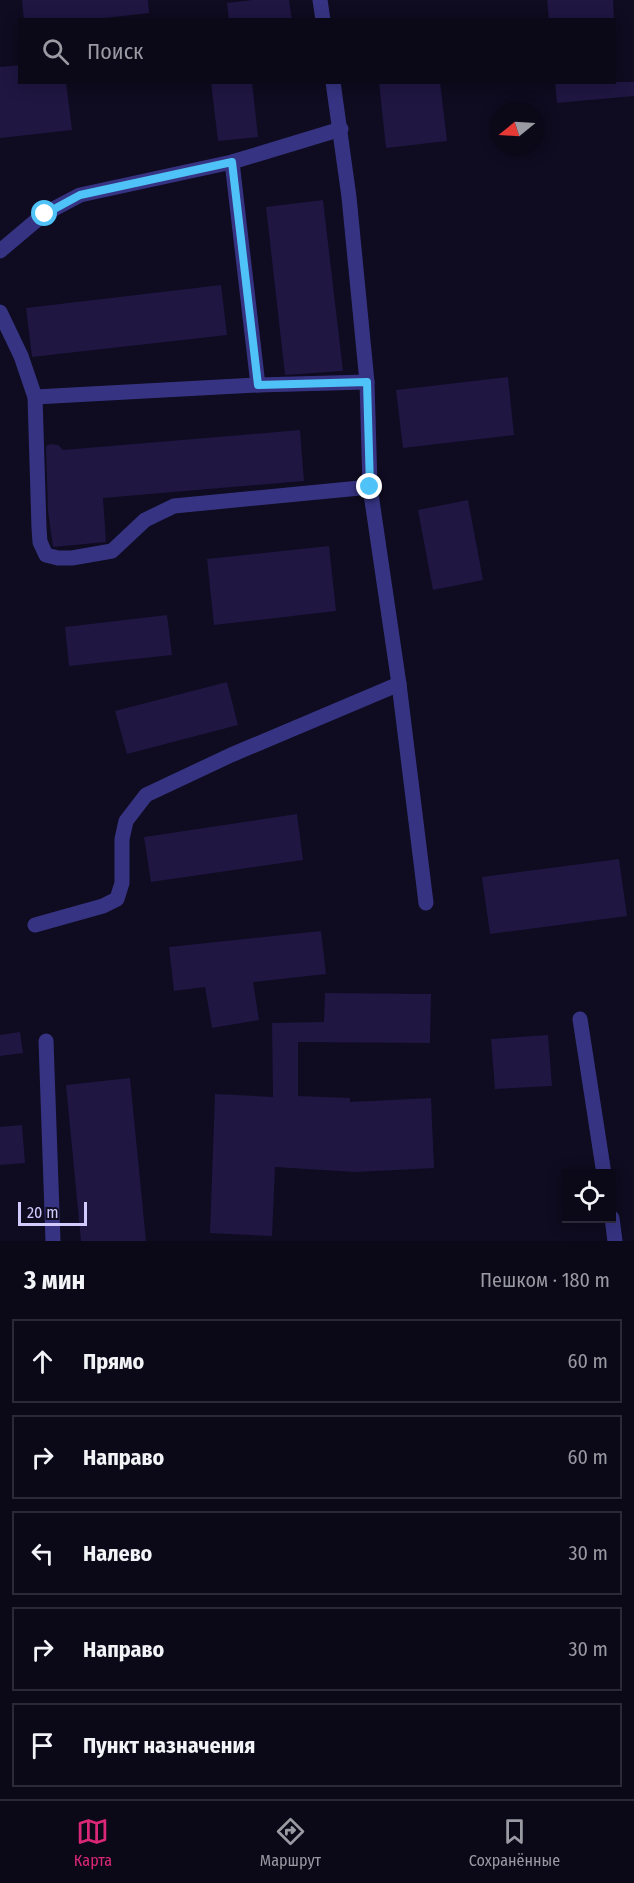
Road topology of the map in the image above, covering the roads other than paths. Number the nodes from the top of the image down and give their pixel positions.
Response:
1 (320, 0) edge
2 (323, 18) edge
3 (333, 84) edge
4 (341, 129) junction
5 (232, 162) junction
6 (0, 251) edge
7 (0, 312) edge
8 (367, 382) junction
9 (258, 385) junction
10 (35, 397) junction
11 (370, 487) junction
12 (399, 684) junction
13 (426, 903) dead end
14 (35, 925) dead end
15 (580, 1019) dead end
16 (46, 1041) dead end
17 (603, 1169) edge
18 (613, 1223) edge
19 (53, 1241) edge
20 (615, 1241) edge

1 - 2 street
3 - 4 street
4 - 5 street
4 - 8 street
5 - 6 street
5 - 9 street
7 - 10 street
8 - 9 street
8 - 11 street
9 - 10 street
10 - 11 street
11 - 12 street
12 - 13 street
12 - 14 street
15 - 17 street
16 - 19 street
18 - 20 street

